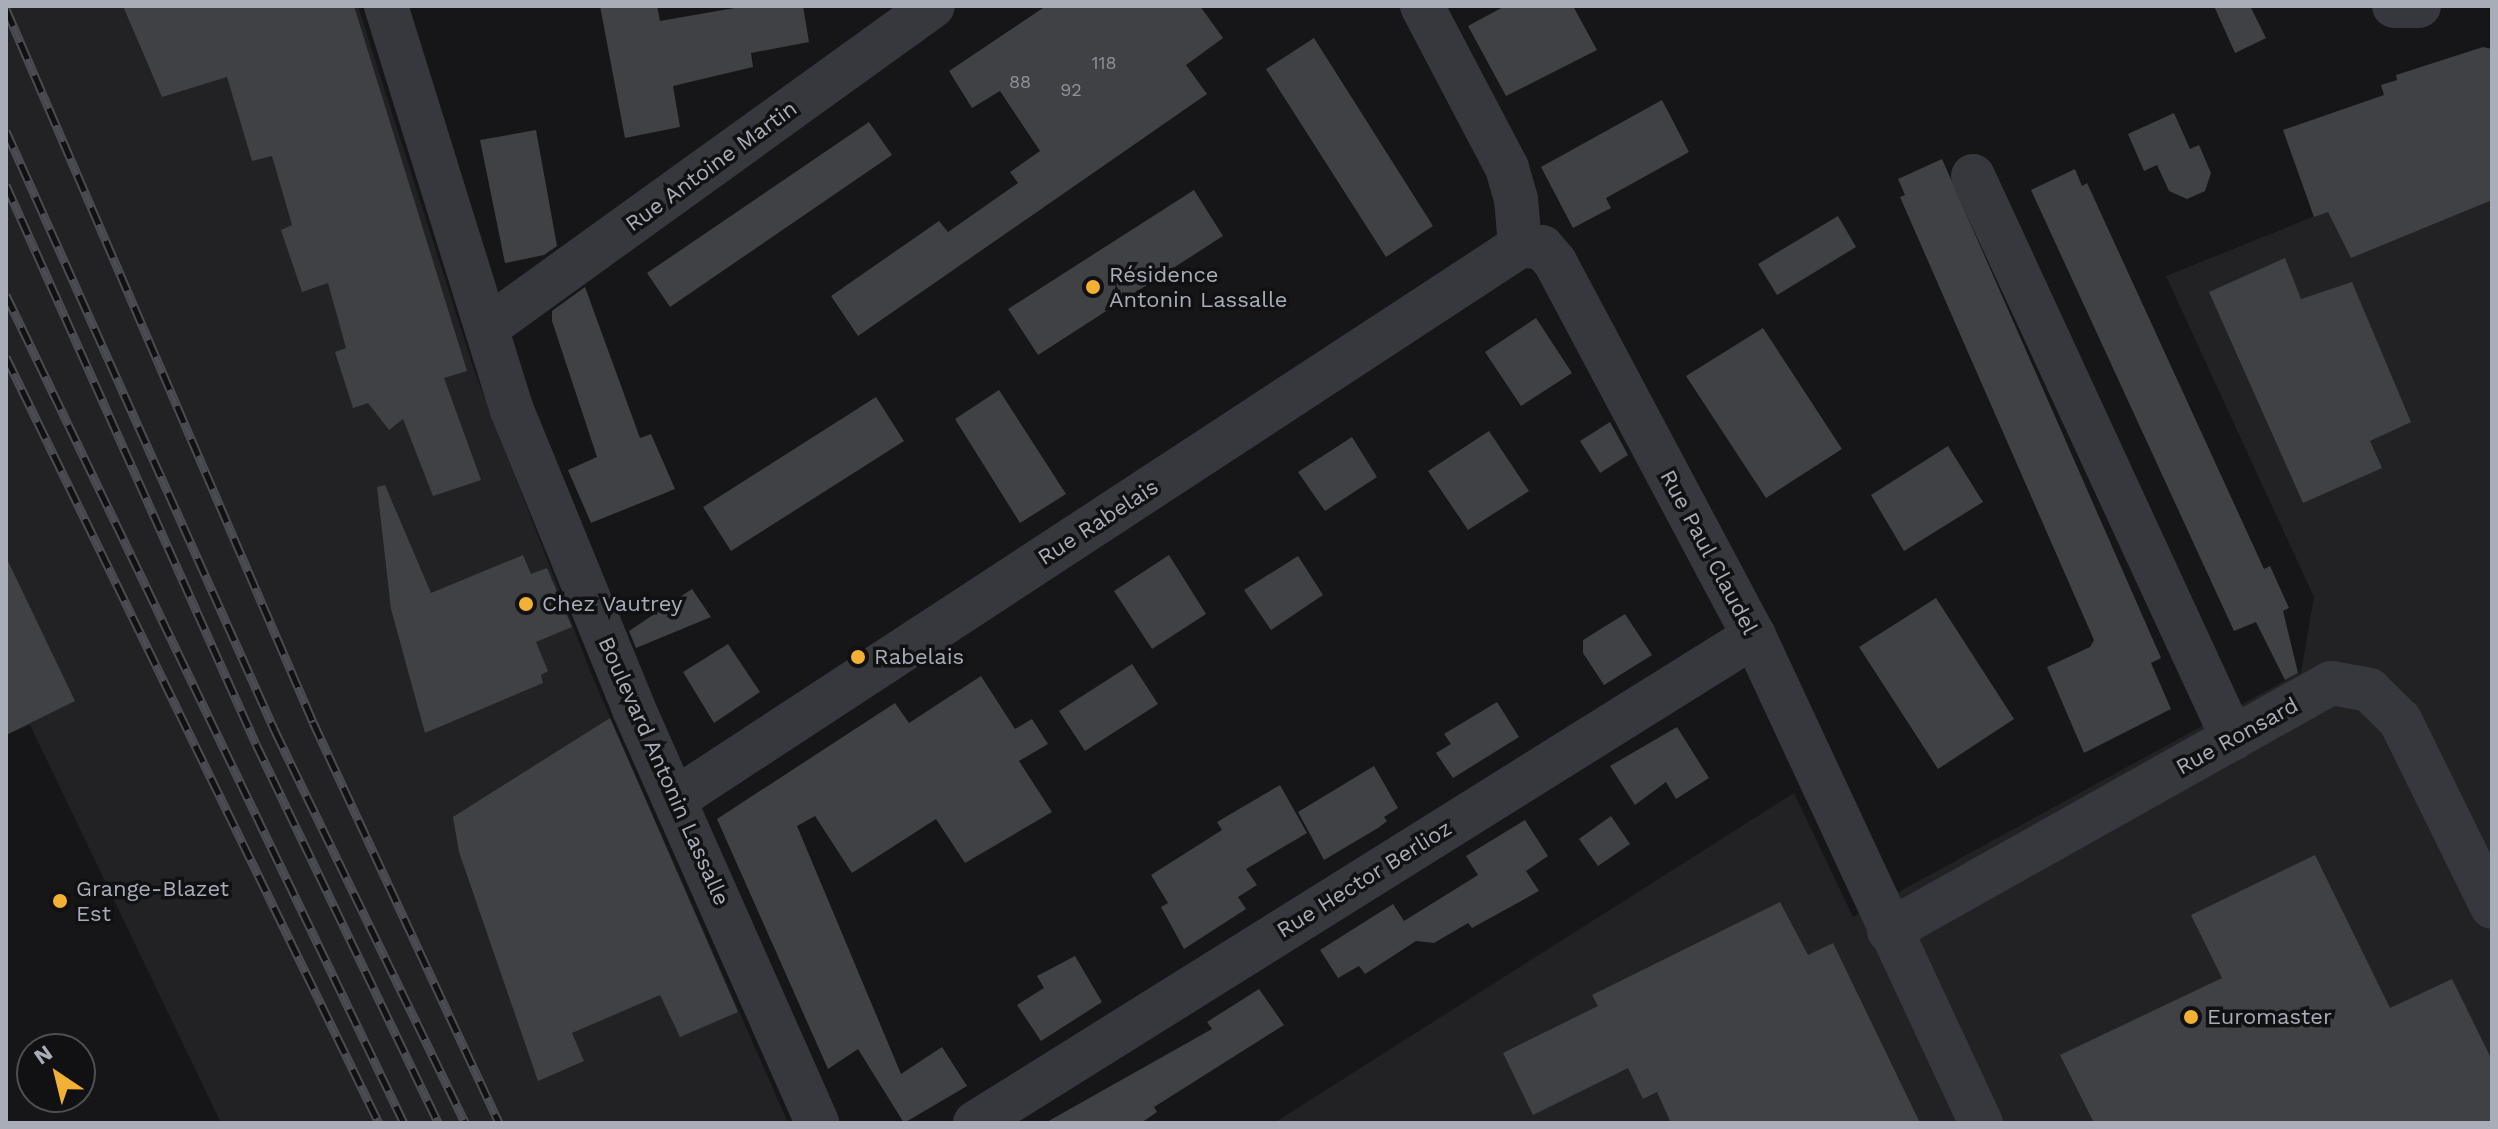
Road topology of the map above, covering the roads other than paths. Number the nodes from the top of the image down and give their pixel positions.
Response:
1 (386, 6) edge
2 (933, 6) edge
3 (1422, 6) edge
4 (2394, 6) edge
5 (2419, 6) edge
6 (1973, 176) dead end
7 (1520, 246) junction
8 (489, 326) junction
9 (1754, 636) junction
10 (2233, 739) junction
11 (677, 798) junction
12 (2492, 907) edge
13 (1889, 931) junction
14 (817, 1123) edge
15 (975, 1123) edge
16 (1981, 1123) edge

1 - 8 street, Boulevard Antonin Lassalle
2 - 8 street, Rue Antoine Martin
3 - 7 street
4 - 5 street
6 - 10 street
7 - 9 street, Rue Paul Claudel
7 - 11 street, Rue Rabelais
8 - 11 street, Boulevard Antonin Lassalle
9 - 13 street, Rue Paul Claudel
9 - 15 street, Rue Hector Berlioz
10 - 12 street, Rue Ronsard
10 - 13 street, Rue Ronsard
11 - 14 street, Boulevard Antonin Lassalle
13 - 16 street, Rue Paul Claudel

